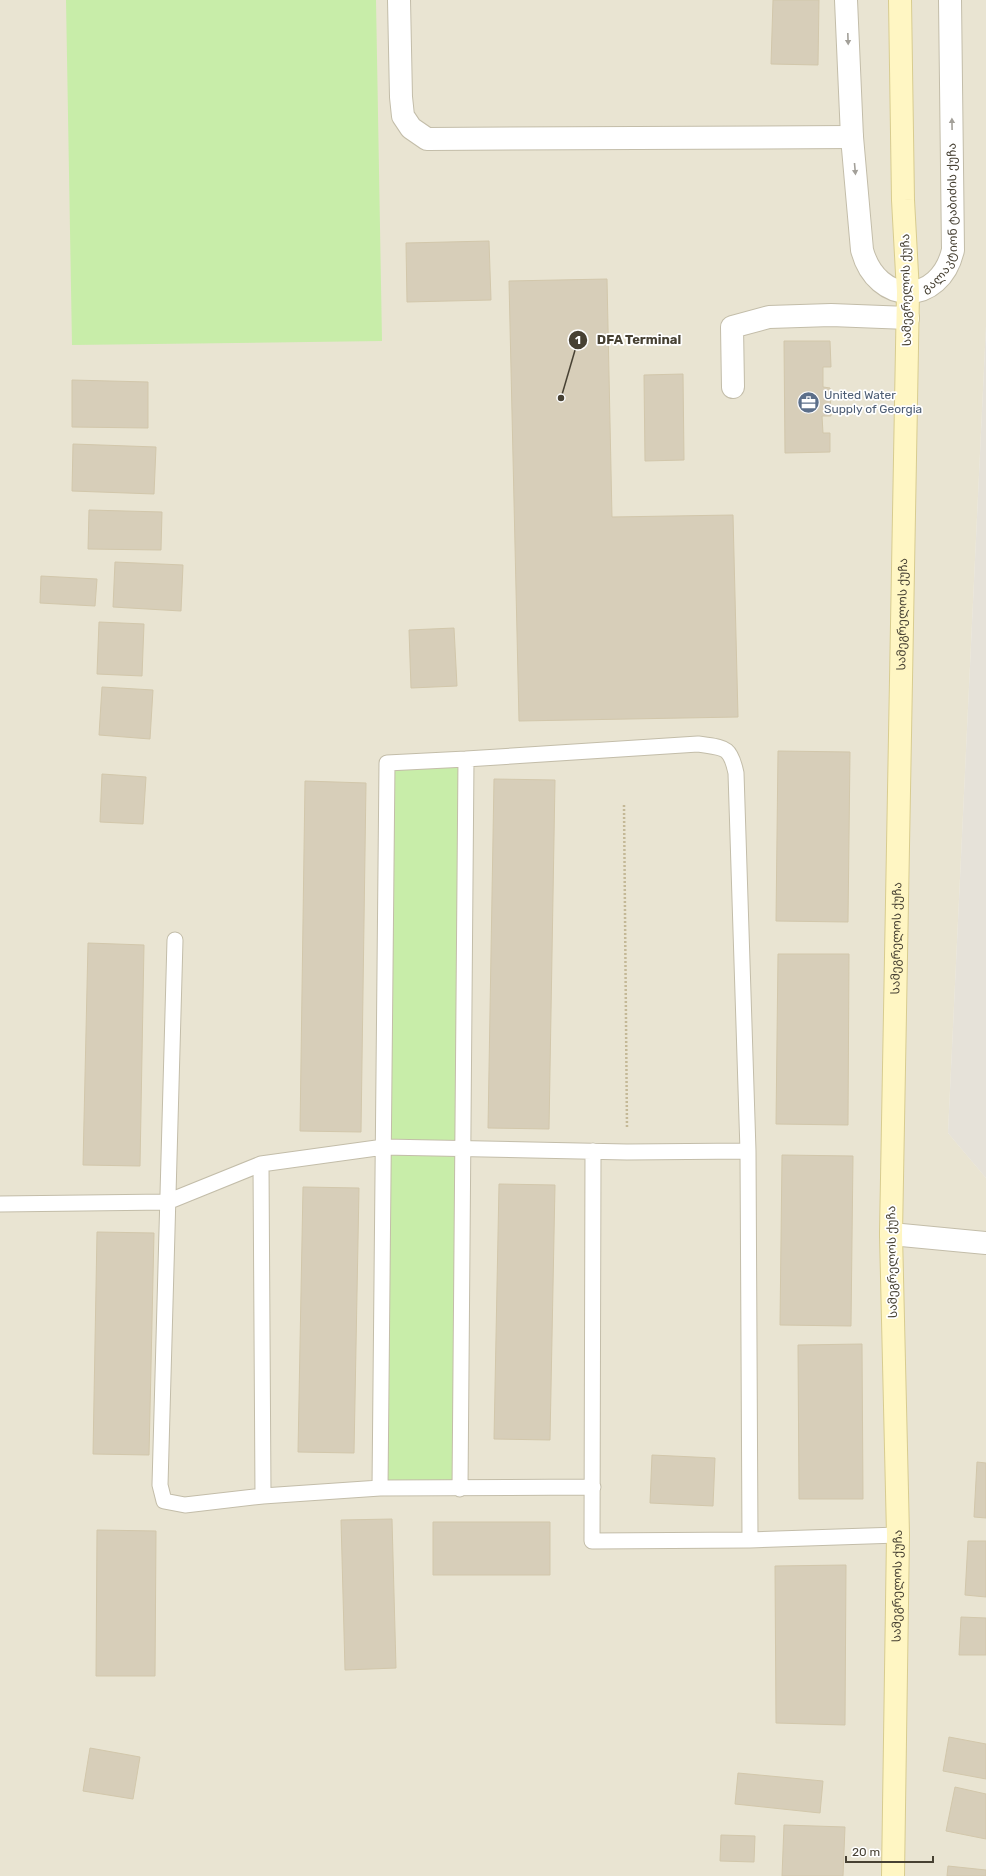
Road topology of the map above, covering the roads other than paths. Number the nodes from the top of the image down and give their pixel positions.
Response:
1 (399, 0) edge
2 (846, 0) edge
3 (900, 0) edge
4 (950, 0) edge
5 (852, 137) junction
6 (908, 292) junction
7 (908, 318) junction
8 (733, 386) dead end
9 (466, 759) junction
10 (175, 940) dead end
11 (384, 1147) junction
12 (463, 1149) junction
13 (594, 1151) junction
14 (748, 1152) junction
15 (262, 1164) junction
16 (167, 1202) junction
17 (0, 1204) edge
18 (890, 1234) junction
19 (986, 1244) edge
20 (592, 1487) junction
21 (380, 1488) junction
22 (460, 1489) junction
23 (263, 1496) junction
24 (898, 1535) junction
25 (750, 1540) junction
26 (893, 1876) edge

1 - 5 street
2 -> 5 street, გალაკტიონ ტაბიძის ქუჩა
3 - 6 main road, სამეგრელოს ქუჩა
6 -> 4 street, გალაკტიონ ტაბიძის ქუჩა
5 -> 6 street, გალაკტიონ ტაბიძის ქუჩა
6 - 7 main road, სამეგრელოს ქუჩა
7 - 8 street
7 - 18 main road, სამეგრელოს ქუჩა
9 - 11 lane
9 - 12 lane
9 - 14 lane
10 - 16 lane
11 - 12 lane
11 - 15 lane
11 - 21 lane
12 - 13 lane
12 - 22 lane
13 - 14 lane
13 - 20 lane
14 - 25 lane
15 - 16 lane
15 - 23 lane
16 - 17 lane
16 - 23 lane
18 - 19 street
18 - 24 main road, სამეგრელოს ქუჩა
20 - 22 lane
20 - 25 lane
21 - 22 lane
21 - 23 lane
24 - 25 lane
24 - 26 main road, სამეგრელოს ქუჩა

